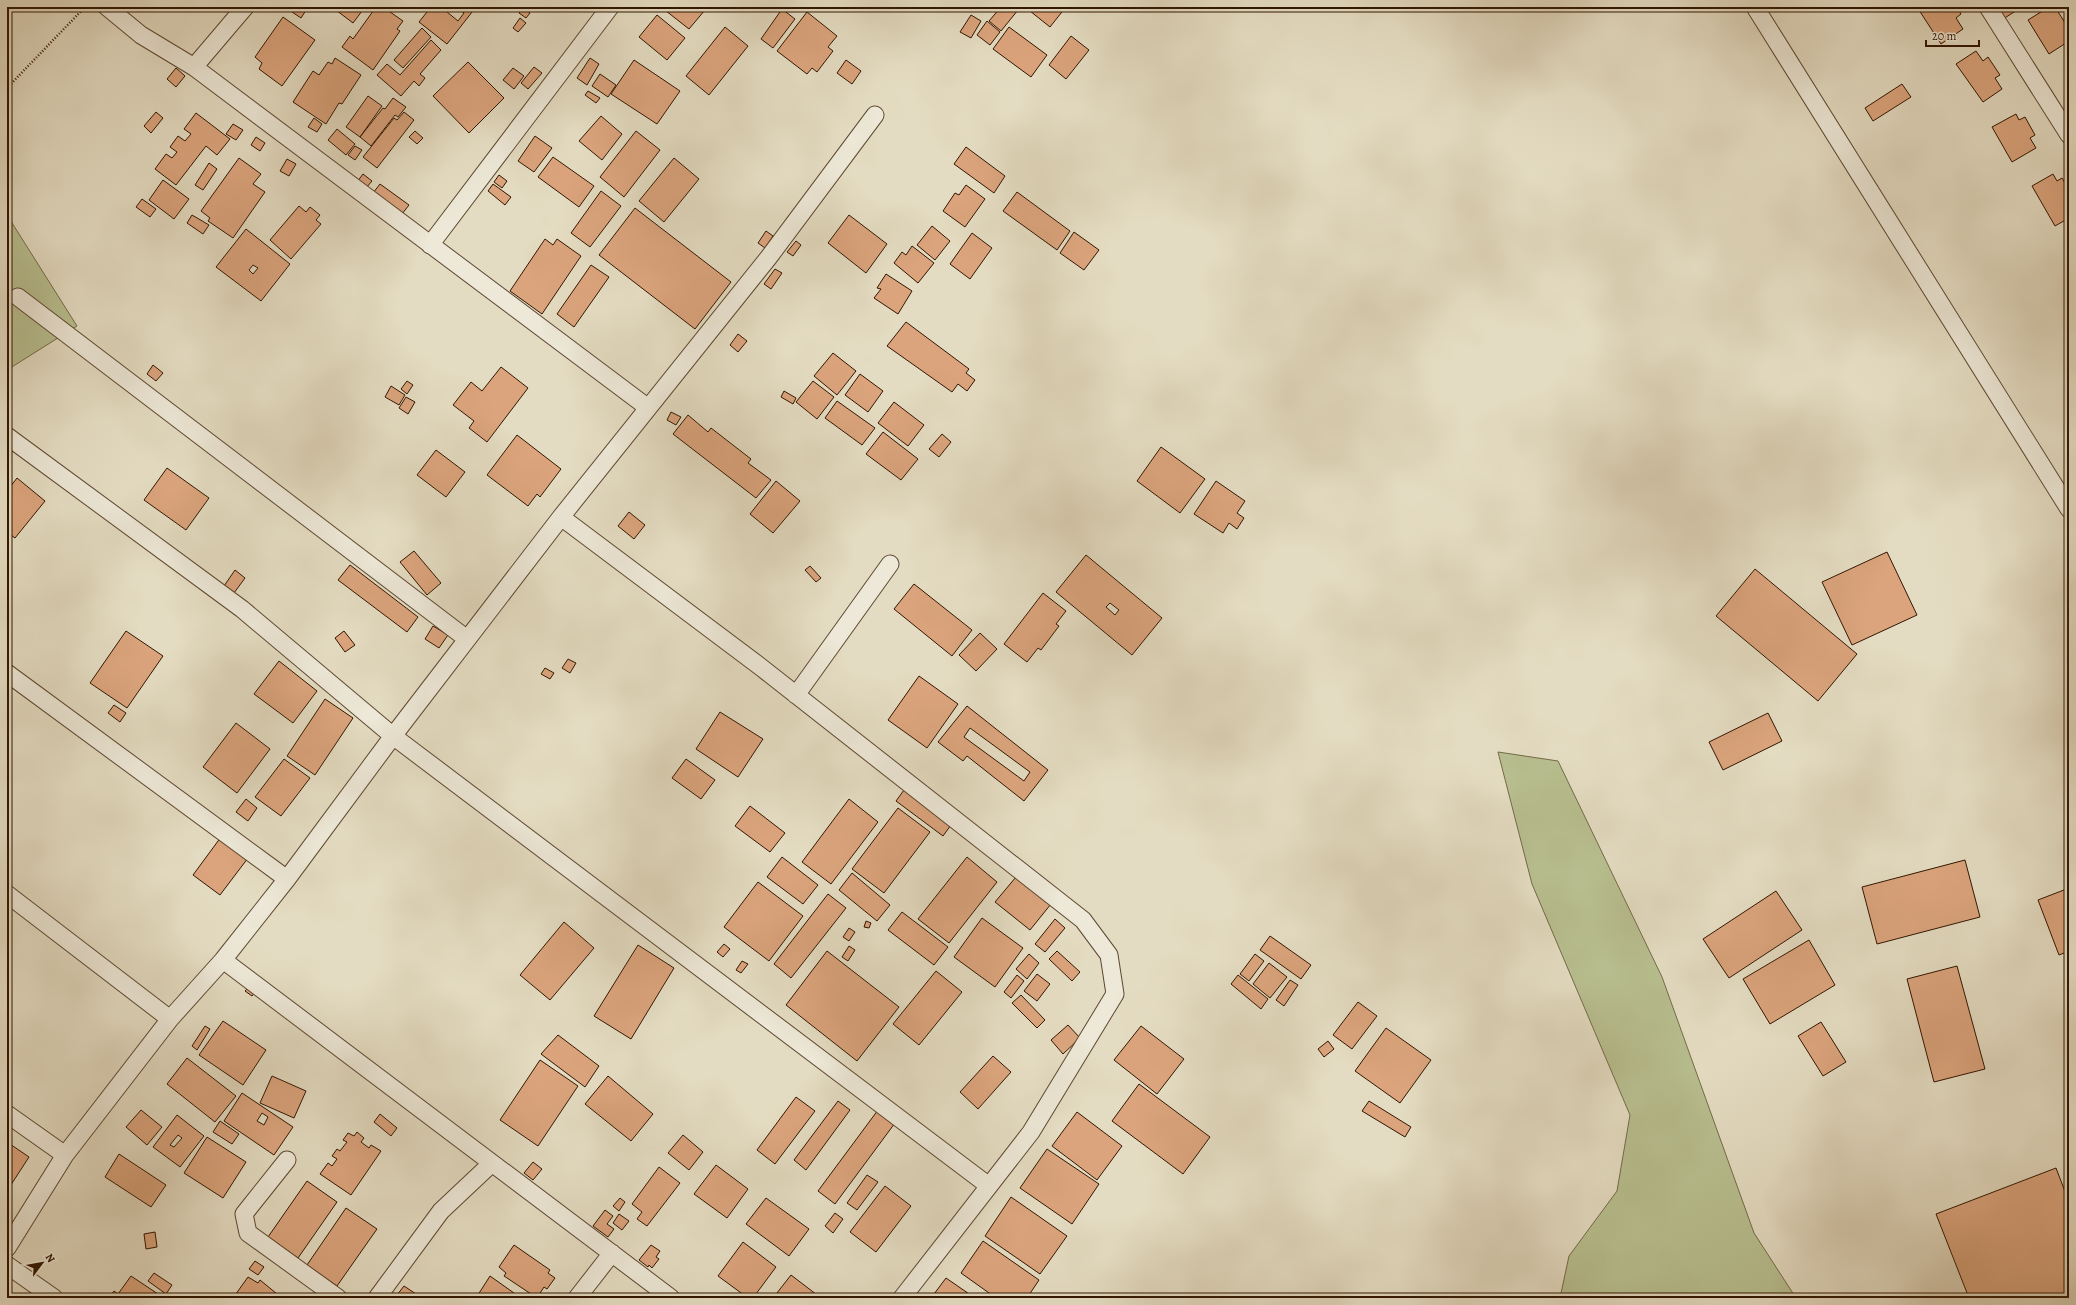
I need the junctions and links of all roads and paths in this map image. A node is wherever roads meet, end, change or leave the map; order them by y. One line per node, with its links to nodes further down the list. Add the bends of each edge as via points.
1 (85, 7): 8 (path)
2 (107, 7): 7 (street, via 141,35)
3 (244, 7): 7 (street)
4 (610, 7): 11 (street)
5 (1755, 7): 15 (street)
6 (1988, 7): 10 (street)
7 (194, 67): 11 (street)
8 (7, 88)
9 (875, 115): 13 (street, via 769,257)
10 (2069, 135)
11 (430, 245): 13 (street)
12 (18, 297): 18 (street)
13 (647, 407): 16 (street)
14 (7, 436): 21 (street, via 242,609)
15 (2069, 509)
16 (562, 517): 18 (street); 20 (street)
17 (890, 564): 20 (street)
18 (467, 639): 21 (street)
19 (7, 673): 22 (street)
20 (796, 694): 30 (street, via 1083,920 1109,955 1115,994 1031,1132)
21 (393, 736): 22 (street); 30 (street)
22 (287, 880): 24 (street)
23 (7, 894): 25 (street)
24 (223, 960): 25 (street); 29 (street)
25 (170, 1019): 27 (street)
26 (7, 1114): 27 (street)
27 (65, 1155): 31 (street)
28 (287, 1160): 35 (street, via 244,1214 248,1234)
29 (492, 1163): 32 (street); 36 (street, via 441,1211)
30 (989, 1186): 39 (street)
31 (7, 1248)
32 (612, 1253): 37 (street); 38 (street)
33 (7, 1265): 34 (street)
34 (54, 1298)
35 (338, 1298)
36 (377, 1298)
37 (577, 1298)
38 (671, 1298)
39 (902, 1298)

